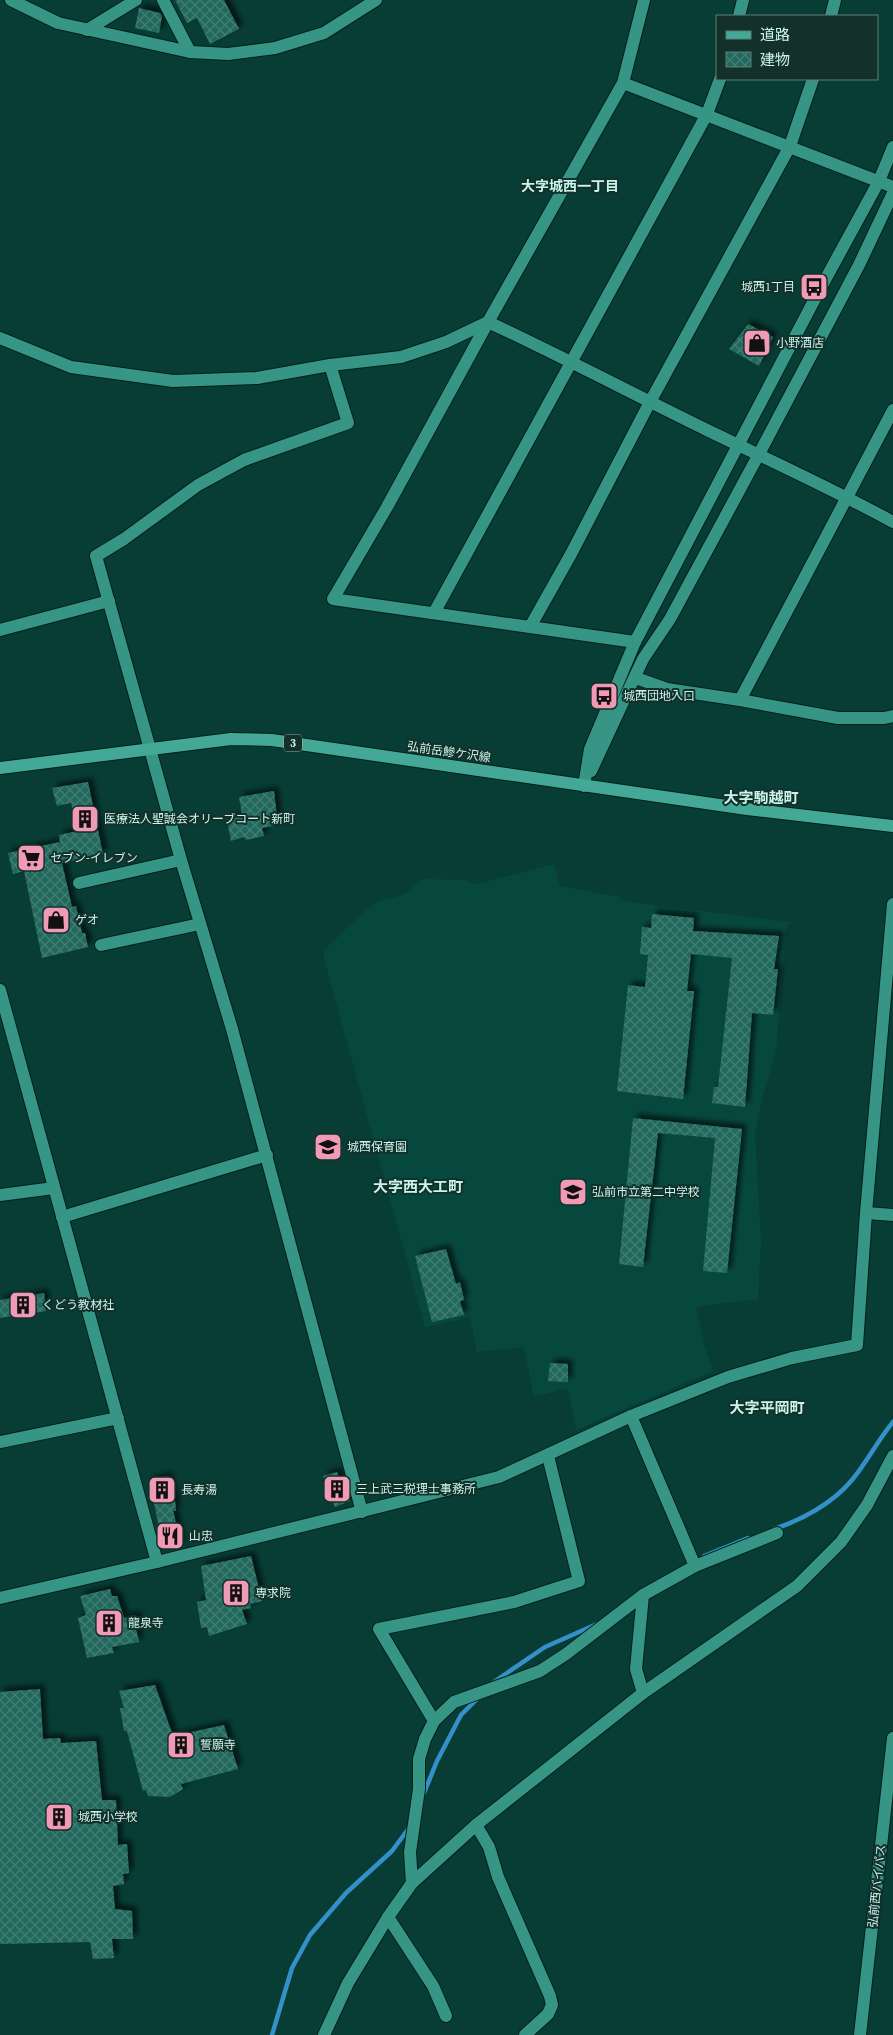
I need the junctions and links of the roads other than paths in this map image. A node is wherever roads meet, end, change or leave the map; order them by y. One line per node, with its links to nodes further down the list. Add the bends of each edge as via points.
1 (11, 0): 10 (street, via 58,23)
2 (136, 0): 10 (street)
3 (163, 0): 11 (street)
4 (376, 0): 11 (street, via 324,33 275,48 228,54)
5 (644, 0): 14 (street)
6 (743, 0): 8 (street)
7 (834, 0): 9 (street)
8 (739, 15)
9 (831, 15)
10 (86, 30): 11 (street)
11 (190, 52)
12 (720, 80): 15 (street)
13 (813, 80): 16 (street)
14 (623, 83): 15 (street); 21 (street)
15 (707, 114): 16 (street); 23 (street)
16 (790, 146): 18 (street); 25 (street)
17 (893, 148): 18 (street)
18 (879, 181): 19 (street); 27 (street)
19 (893, 187)
20 (893, 193): 28 (street, via 859,265)
21 (488, 322): 23 (street); 24 (street, via 446,342 401,357); 32 (street, via 333,599)
22 (0, 338): 24 (street, via 71,366 173,381 256,378)
23 (572, 362): 25 (street); 32 (street)
24 (330, 365): 31 (street, via 348,423 244,460 198,485 96,556)
25 (650, 402): 27 (street); 33 (street)
26 (893, 410): 29 (street)
27 (739, 446): 28 (street); 35 (street)
28 (759, 454): 29 (street); 36 (street, via 670,619 643,659)
29 (848, 497): 30 (street); 37 (street)
30 (893, 522)
31 (109, 601): 34 (street); 39 (street)
32 (434, 613): 33 (street)
33 (530, 627): 35 (street)
34 (0, 630)
35 (635, 642): 41 (street, via 590,749)
36 (636, 678): 37 (street, via 667,689); 41 (street)
37 (740, 700): 38 (street, via 838,718)
38 (893, 716)
39 (150, 748): 40 (main road, 弘前岳鰺ケ沢線 / 3); 41 (main road, 弘前岳鰺ケ沢線 / 3, via 231,739 272,740); 43 (street)
40 (0, 768)
41 (584, 786): 42 (main road, 弘前岳鰺ケ沢線 / 3)
42 (893, 826)
43 (181, 860): 44 (street); 46 (street)
44 (79, 882)
45 (893, 904): 49 (street)
46 (200, 924): 47 (street); 50 (street)
47 (101, 945)
48 (0, 990): 51 (street)
49 (887, 1019): 53 (street)
50 (267, 1155): 55 (street); 61 (street)
51 (54, 1188): 52 (street); 55 (street)
52 (0, 1196)
53 (866, 1213): 54 (street); 56 (street, via 857,1345 792,1358 728,1377)
54 (893, 1215)
55 (62, 1217): 57 (street)
56 (631, 1416): 59 (street); 64 (street)
57 (118, 1418): 58 (street); 63 (street)
58 (0, 1442)
59 (548, 1456): 61 (street, via 499,1477); 68 (street, via 579,1581 514,1602 379,1629)
60 (893, 1456): 67 (street, via 867,1504 840,1542 797,1586)
61 (362, 1512): 63 (street)
62 (777, 1533): 64 (street)
63 (158, 1562): 66 (street)
64 (696, 1566): 65 (street)
65 (643, 1595): 67 (street, via 636,1669); 68 (street, via 540,1671 454,1702)
66 (0, 1598)
67 (643, 1693): 70 (street)
68 (434, 1721): 71 (street, via 420,1759 410,1852)
69 (893, 1738): 76 (street, 弘前西バイパス)
70 (476, 1825): 71 (street); 75 (street, via 489,1847 498,1877 550,1996 552,2005 548,2014)
71 (412, 1883): 72 (street)
72 (388, 1917): 73 (street, via 433,1986); 74 (street, via 348,1983)
73 (446, 2016)
74 (324, 2035)
75 (525, 2035)
76 (860, 2035)

